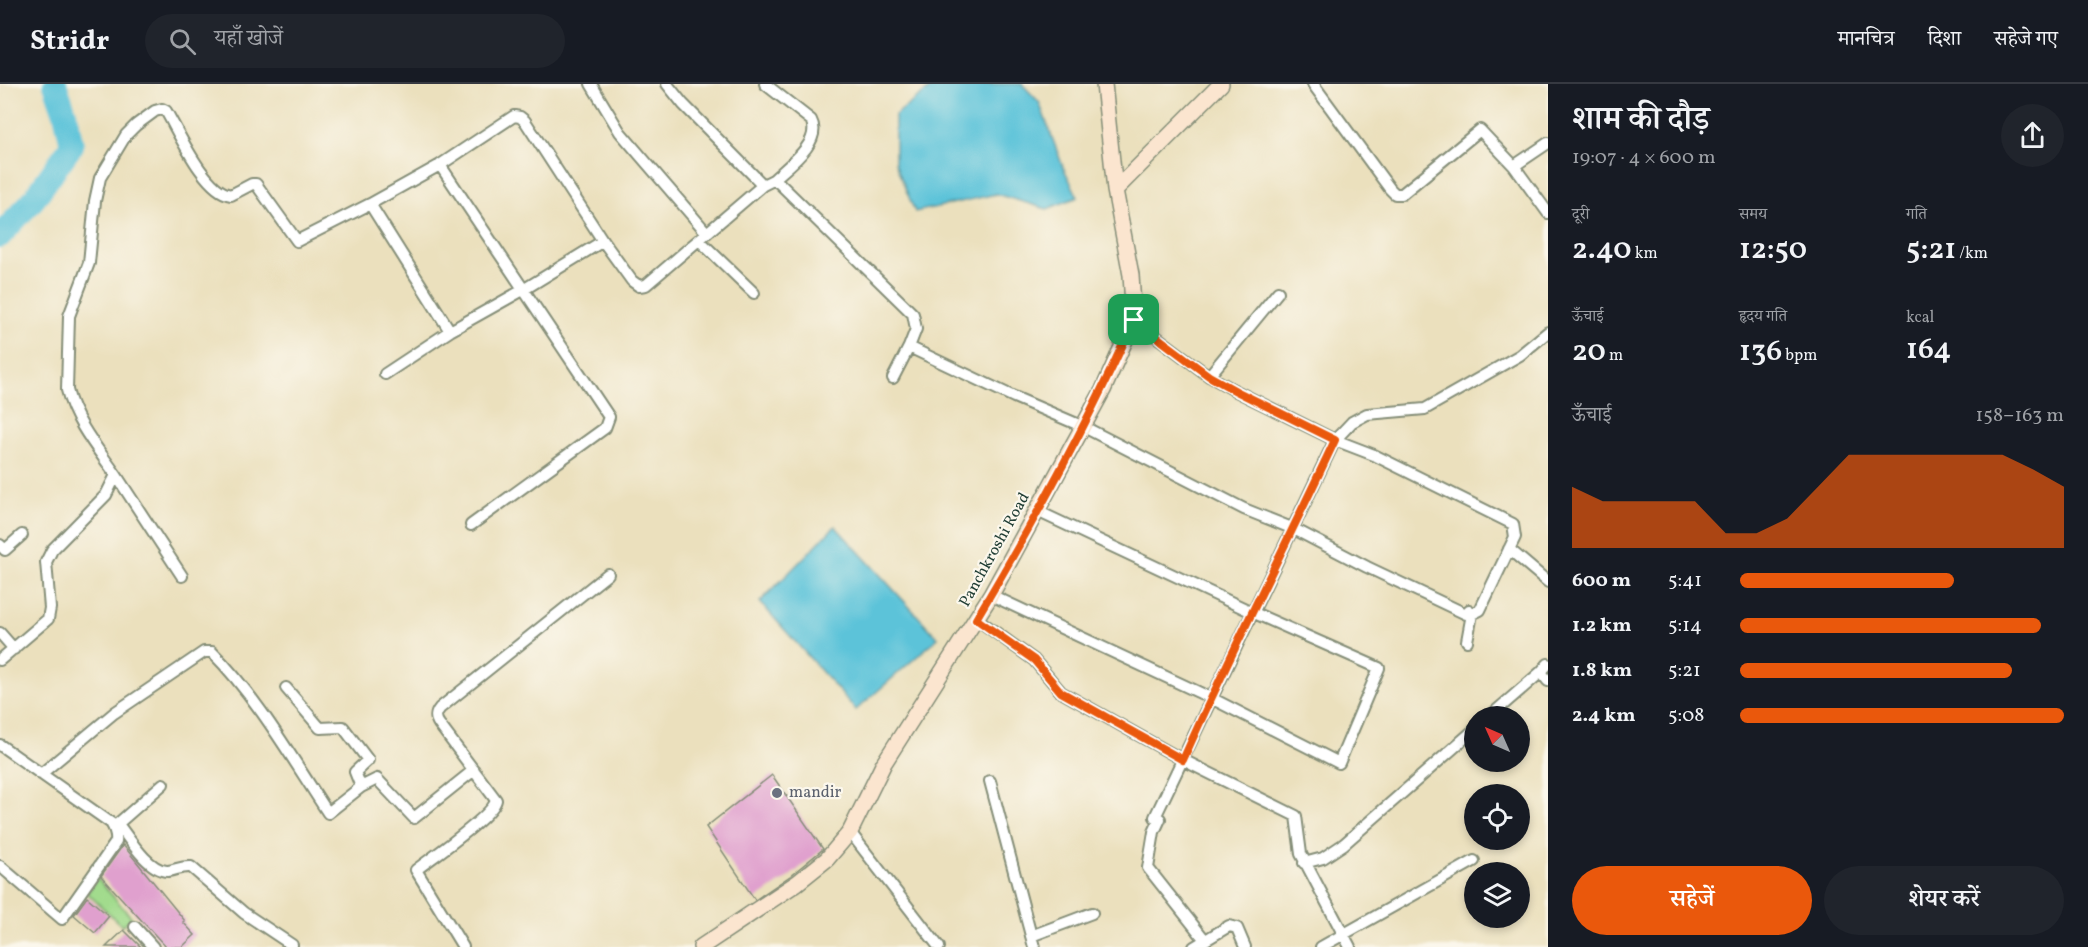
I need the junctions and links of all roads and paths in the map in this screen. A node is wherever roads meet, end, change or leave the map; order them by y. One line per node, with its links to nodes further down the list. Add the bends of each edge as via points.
1 (591, 84): 14 (street, via 620,132)
2 (667, 84): 10 (street, via 683,104)
3 (765, 84): 10 (street, via 811,120 814,127 810,144)
4 (1104, 84): 11 (street, Panchkroshi Road)
5 (1221, 84): 11 (street)
6 (1313, 84): 9 (street, via 1395,194 1402,194 1480,130)
7 (1548, 143): 9 (street)
8 (440, 165): 12 (street); 15 (street, via 514,116 520,117); 16 (street)
9 (1514, 166): 13 (street)
10 (768, 182): 14 (street); 22 (street, via 778,182 913,314 916,329)
11 (1115, 190): 19 (street, Panchkroshi Road, via 1131,275)
12 (370, 204): 20 (street); 28 (street, via 297,241 256,184 231,195 216,190 166,111 155,111 136,124 97,189 89,263 68,327 69,400)
13 (1548, 213)
14 (703, 237): 15 (street, via 646,285 639,286); 18 (street)
15 (603, 241): 16 (street)
16 (524, 290): 20 (street); 30 (street, via 609,414 609,420 605,428)
17 (1278, 292): 24 (street)
18 (754, 293)
19 (1134, 320): 24 (street); 26 (street, Panchkroshi Road)
20 (450, 331): 23 (street)
21 (1548, 332): 27 (street, via 1520,356 1425,409 1367,414 1352,422)
22 (909, 347): 25 (street); 26 (street)
23 (385, 374)
24 (1209, 376): 27 (street)
25 (893, 378)
26 (1084, 427): 29 (street, Panchkroshi Road); 31 (street, via 1244,509)
27 (1335, 440): 31 (street); 33 (street, via 1374,454 1513,524 1515,537)
28 (116, 476): 36 (street); 44 (street, via 106,495 48,556 48,619)
29 (1037, 511): 38 (street, Panchkroshi Road); 39 (street)
30 (471, 525)
31 (1294, 529): 39 (street); 40 (street, via 1466,614)
32 (22, 535): 34 (street)
33 (1509, 549): 37 (street); 40 (street, via 1480,610)
34 (2, 550)
35 (608, 574): 53 (street, via 438,711 439,724)
36 (182, 576)
37 (1548, 582)
38 (991, 595): 41 (street, Panchkroshi Road); 48 (street)
39 (1252, 612): 48 (street); 48 (street, via 1379,668 1339,763)
40 (1470, 612): 43 (street)
41 (976, 619): 52 (street, via 1034,660 1061,692); 59 (street, Panchkroshi Road, via 884,763)
42 (0, 633): 44 (street)
43 (1467, 642)
44 (14, 650): 45 (street)
45 (0, 660)
46 (1546, 672): 49 (street)
47 (286, 688): 57 (street, via 320,728 343,728 368,760 355,772)
48 (1210, 698): 52 (street)
49 (1503, 706)
50 (1464, 739): 61 (street, via 1344,844 1323,858)
51 (0, 745): 54 (street)
52 (1183, 760): 61 (street, via 1296,816); 66 (street, via 1158,818 1148,868)
53 (474, 770): 57 (street, via 414,818 377,779); 70 (street, via 496,800 495,806 416,870)
54 (41, 774): 57 (street, via 114,713 211,651 260,712 328,813); 58 (street)
55 (990, 781): 67 (street)
56 (164, 784): 58 (street)
57 (361, 787)
58 (116, 825): 62 (street, via 116,842 62,919); 68 (street, via 153,866 167,871 190,867 244,913)
59 (850, 832): 71 (street, Panchkroshi Road, via 827,859 797,884); 72 (street)
60 (1474, 861): 65 (street)
61 (1304, 862): 65 (street)
62 (0, 866)
63 (1092, 913): 67 (street)
64 (135, 927): 69 (street)
65 (1342, 935): 75 (street); 76 (street)
66 (1204, 940): 73 (street); 74 (street, via 1229,926 1237,928)
67 (1032, 941)
68 (292, 945)
69 (153, 947)
70 (464, 947)
71 (701, 947)
72 (939, 947)
73 (1194, 947)
74 (1245, 947)
75 (1321, 947)
76 (1350, 947)

